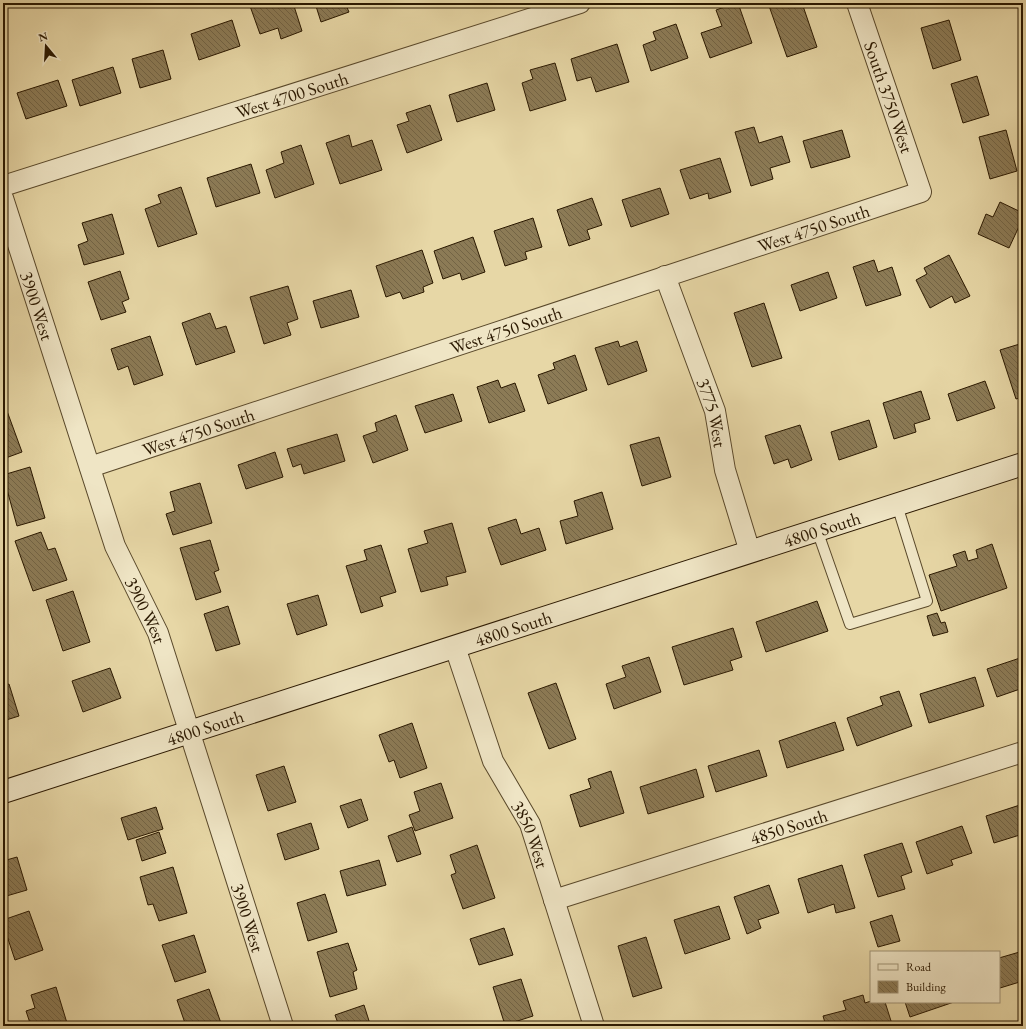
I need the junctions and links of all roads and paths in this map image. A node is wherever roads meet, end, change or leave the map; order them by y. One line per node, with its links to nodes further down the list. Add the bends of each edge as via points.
1 (580, 3): 3 (street, West 4700 South)
2 (857, 3): 4 (street, South 3750 West)
3 (3, 186)
4 (921, 192): 6 (street, West 4750 South)
5 (3, 198): 8 (street, 3900 West)
6 (666, 276): 8 (street, West 4750 South); 11 (street, 3775 West, via 715,411 725,470)
7 (1023, 464): 9 (street, 4800 South)
8 (90, 467): 13 (street, 3900 West, via 115,546 158,633)
9 (897, 505): 10 (street, 4800 South); 10 (lane, via 927,601 850,624)
10 (817, 530): 11 (street, 4800 South)
11 (750, 552): 12 (street, 4800 South)
12 (455, 647): 13 (street, 4800 South); 16 (street, 3850 West, via 493,761 530,824)
13 (190, 732): 15 (street, 4800 South); 17 (street, 3900 West)
14 (1023, 752): 16 (street, 4850 South)
15 (3, 792)
16 (554, 900): 18 (street, 3850 West)
17 (283, 1026)
18 (594, 1026)

